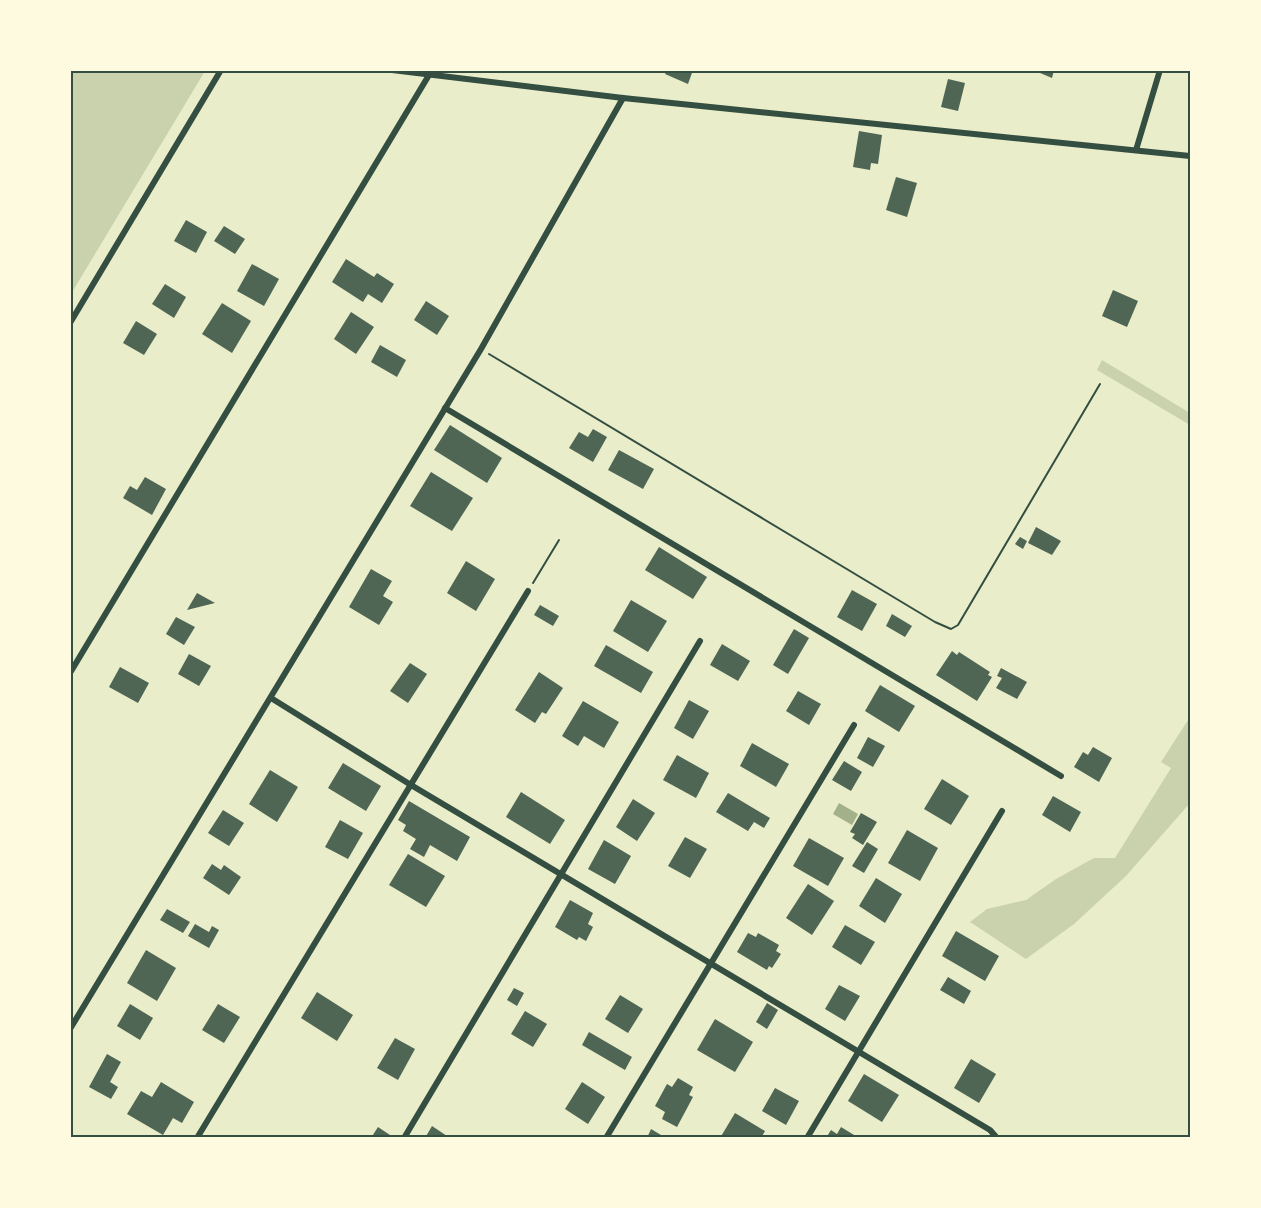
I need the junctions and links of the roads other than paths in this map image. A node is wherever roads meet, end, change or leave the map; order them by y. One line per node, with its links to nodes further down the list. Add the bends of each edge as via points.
1 (221, 70): 8 (street)
2 (392, 70): 4 (street)
3 (1160, 70): 6 (street)
4 (429, 75): 5 (street); 12 (street)
5 (623, 98): 6 (street); 9 (street)
6 (1136, 150): 7 (street)
7 (1191, 156)
8 (70, 323)
9 (445, 408): 13 (street); 15 (street)
10 (528, 591): 16 (street)
11 (700, 641): 18 (street)
12 (70, 673)
13 (271, 698): 16 (street); 20 (street)
14 (854, 725): 19 (street)
15 (1061, 776)
16 (411, 785): 18 (street); 22 (street)
17 (1002, 812): 21 (street)
18 (561, 874): 19 (street); 23 (street)
19 (711, 964): 21 (street); 24 (street)
20 (70, 1029)
21 (858, 1052): 25 (street); 26 (street)
22 (197, 1137)
23 (404, 1137)
24 (606, 1137)
25 (807, 1137)
26 (997, 1137)

